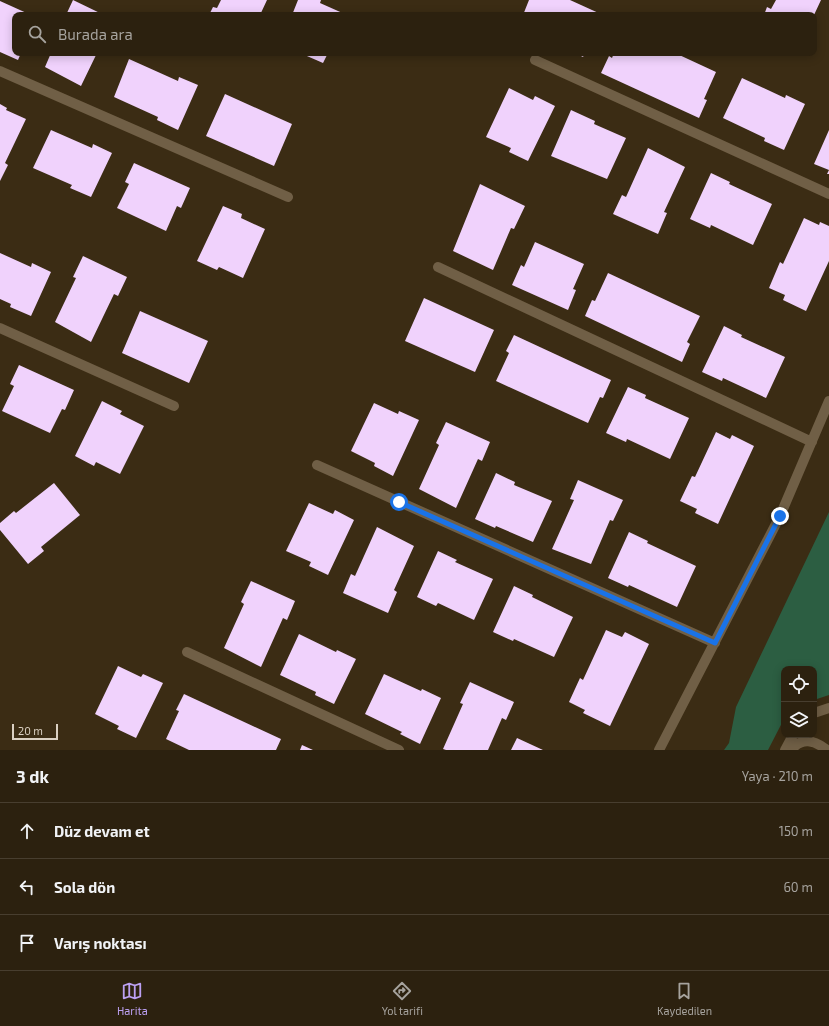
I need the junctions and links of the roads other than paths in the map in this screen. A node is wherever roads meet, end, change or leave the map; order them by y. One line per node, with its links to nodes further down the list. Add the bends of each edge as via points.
1 (535, 60): 3 (street)
2 (0, 72): 4 (street)
3 (829, 194)
4 (288, 197)
5 (438, 267): 9 (street)
6 (0, 328): 8 (street)
7 (829, 401): 9 (street)
8 (174, 406)
9 (812, 442): 11 (street, via 780,516)
10 (317, 465): 11 (street)
11 (715, 643): 17 (street)
12 (187, 652): 16 (street)
13 (829, 708): 14 (street)
14 (817, 712)
15 (791, 738): 18 (street)
16 (399, 750)
17 (659, 750)
18 (785, 750)
19 (791, 750): 20 (street, via 797,743 808,740 819,743)
20 (826, 750)

